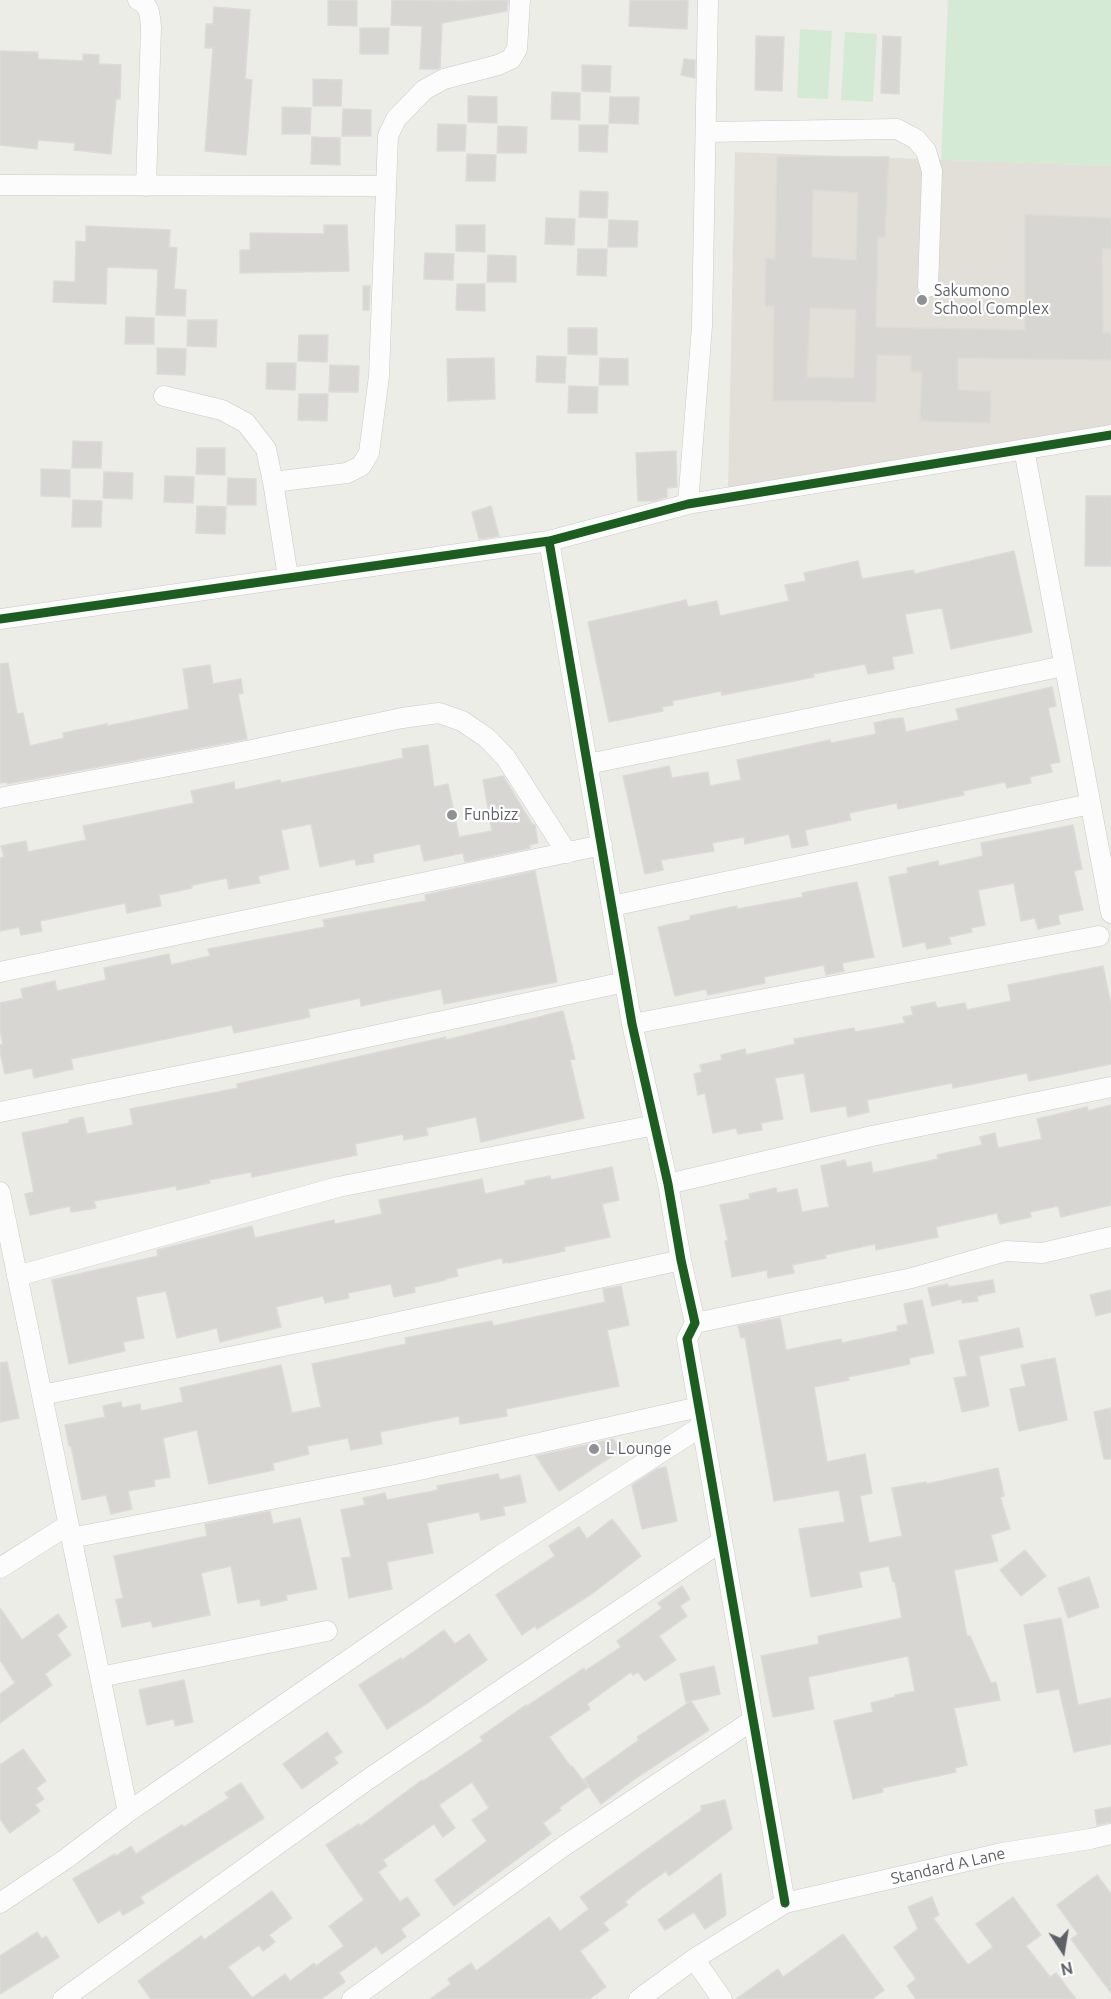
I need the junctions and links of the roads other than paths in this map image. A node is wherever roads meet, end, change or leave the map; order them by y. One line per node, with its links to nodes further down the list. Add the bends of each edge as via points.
1 (138, 0): 6 (street, via 150,12 151,28)
2 (520, 0): 7 (street, via 517,49 511,59 444,79 424,90 396,119 388,136)
3 (708, 0): 4 (street)
4 (706, 132): 8 (street, via 897,129 916,139 926,151 932,171); 13 (street, via 702,326)
5 (0, 185): 6 (street)
6 (146, 186): 7 (street)
7 (386, 186): 12 (street, via 379,376 369,453 361,466 347,474)
8 (928, 287)
9 (164, 396): 12 (street, via 222,410 246,423 266,448)
10 (1111, 435): 11 (street)
11 (1024, 449): 13 (street); 17 (street)
12 (273, 482): 15 (street)
13 (688, 504): 14 (street)
14 (549, 541): 15 (street); 18 (street)
15 (288, 577): 16 (street)
16 (0, 619)
17 (1064, 666): 18 (street); 20 (street)
18 (588, 764): 21 (street)
19 (0, 798): 22 (street, via 439,713 462,721 487,738 506,758)
20 (1090, 804): 23 (street); 24 (street)
21 (602, 845): 22 (street); 23 (street)
22 (567, 853): 26 (street)
23 (612, 906): 27 (street)
24 (1111, 913)
25 (1099, 936): 28 (street)
26 (0, 972)
27 (625, 982): 28 (street); 30 (street)
28 (632, 1024): 31 (street)
29 (1111, 1088): 32 (street, via 872,1136)
30 (0, 1112)
31 (655, 1125): 32 (street); 37 (street, via 338,1187)
32 (668, 1184): 36 (street)
33 (0, 1192): 34 (street)
34 (3, 1219): 37 (street)
35 (1111, 1237): 38 (street, via 1042,1253 1006,1251 912,1278)
36 (681, 1260): 38 (street); 39 (street)
37 (17, 1276): 39 (street)
38 (695, 1323): 40 (street, via 687,1339)
39 (42, 1395): 42 (street)
40 (699, 1407): 41 (street); 42 (street, via 410,1472)
41 (702, 1426): 43 (street); 48 (street, via 501,1555)
42 (70, 1531): 44 (street); 46 (street)
43 (722, 1541): 47 (street); 53 (street, via 367,1780)
44 (0, 1568)
45 (327, 1631): 46 (street)
46 (100, 1677): 48 (street)
47 (753, 1720): 51 (street); 54 (street, via 564,1846)
48 (128, 1812): 50 (street)
49 (1111, 1834): 51 (street, Standard A Lane, via 1002,1853)
50 (0, 1903)
51 (785, 1904): 52 (street, Standard A Lane)
52 (694, 1959): 55 (street, Standard A Lane); 56 (street)
53 (63, 1999)
54 (352, 1999)
55 (639, 1999)
56 (722, 1999)

